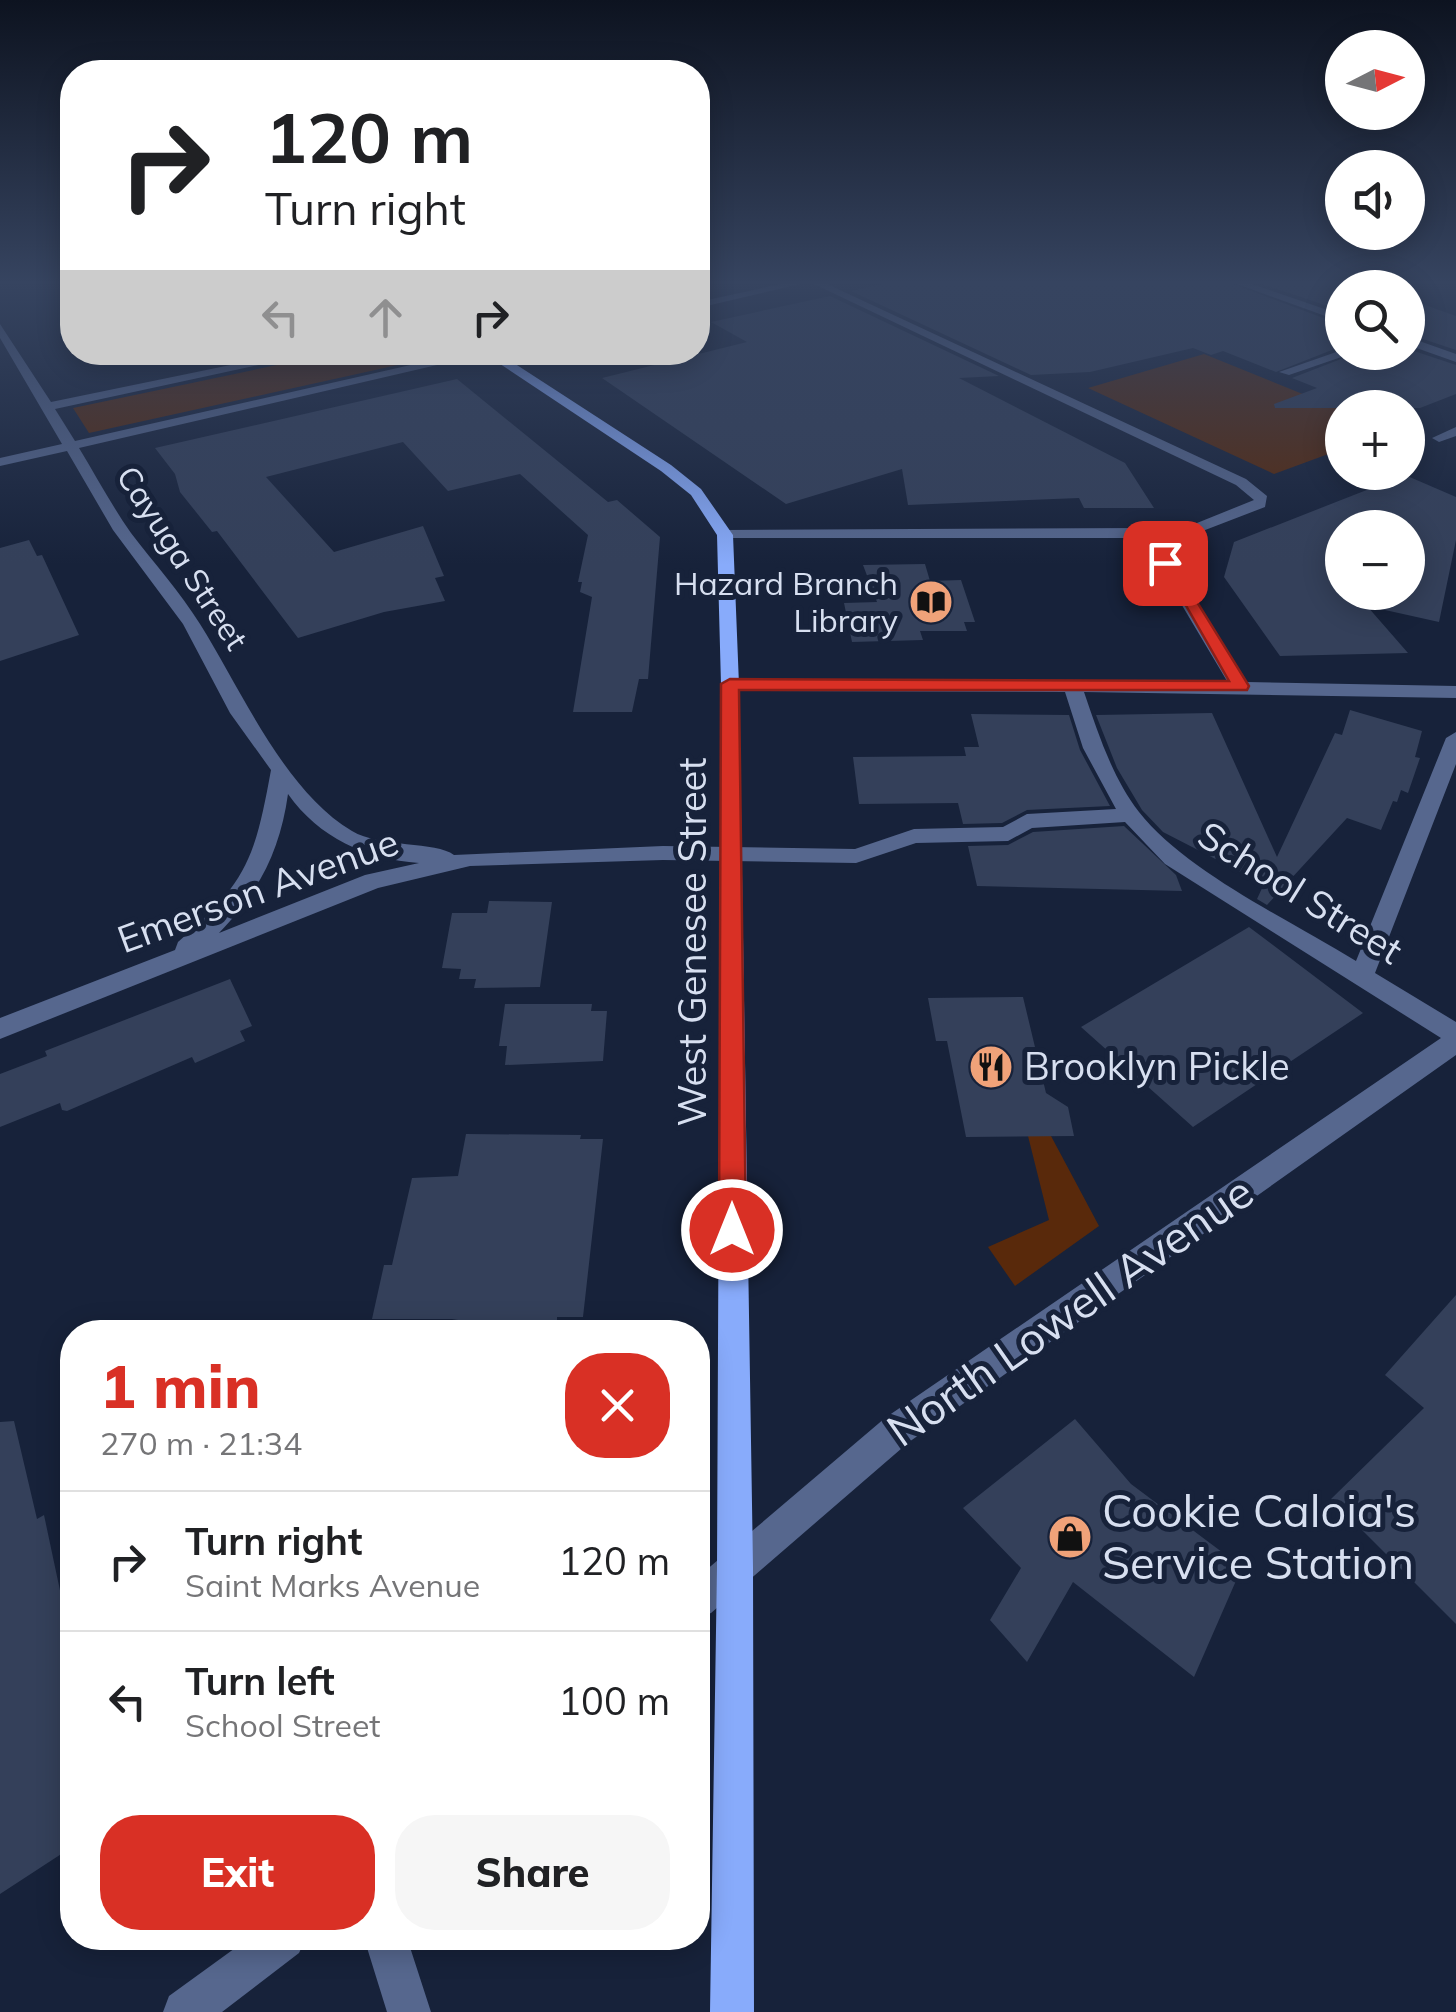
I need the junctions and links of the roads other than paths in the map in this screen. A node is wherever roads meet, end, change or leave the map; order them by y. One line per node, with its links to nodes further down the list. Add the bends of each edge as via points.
1 (30, 378): 6 (street, Cayuga Street)
2 (188, 378): 6 (street)
3 (373, 378): 9 (street)
4 (527, 378): 12 (main road, via 666,468 696,492)
5 (1019, 378): 11 (street, via 1241,482 1262,499 1245,513 1194,529)
6 (48, 407): 9 (street, Cayuga Street)
7 (1456, 430): 8 (street)
8 (1439, 438)
9 (72, 446): 10 (street); 18 (street, Cayuga Street)
10 (0, 462)
11 (1146, 532): 12 (street); 15 (street)
12 (725, 535): 13 (main road, West Genesee Street)
13 (730, 684): 14 (street); 20 (main road, West Genesee Street)
14 (1073, 686): 15 (street); 19 (street, School Street, via 1093,748)
15 (1240, 686): 16 (street)
16 (1456, 692)
17 (1456, 738): 23 (street)
18 (281, 771): 21 (street, Cayuga Street, via 308,807 346,838 398,854); 22 (street, via 272,839 248,890)
19 (1130, 814): 20 (street, Emerson Avenue, via 1027,820 1008,834 914,836 856,856); 23 (street, School Street, via 1172,860)
20 (729, 853): 21 (street, Emerson Avenue); 26 (main road, West Genesee Street)
21 (470, 858): 22 (street, Emerson Avenue, via 374,882)
22 (168, 962): 24 (street, Emerson Avenue)
23 (1362, 978): 25 (street, School Street)
24 (0, 1030)
25 (1456, 1038): 26 (street, North Lowell Avenue, via 897,1430)
26 (735, 1567): 27 (street, North Lowell Avenue); 32 (main road, West Genesee Street)
27 (710, 1589)
28 (268, 1950): 30 (street)
29 (390, 1950): 31 (street)
30 (185, 2012)
31 (409, 2012)
32 (732, 2012)

